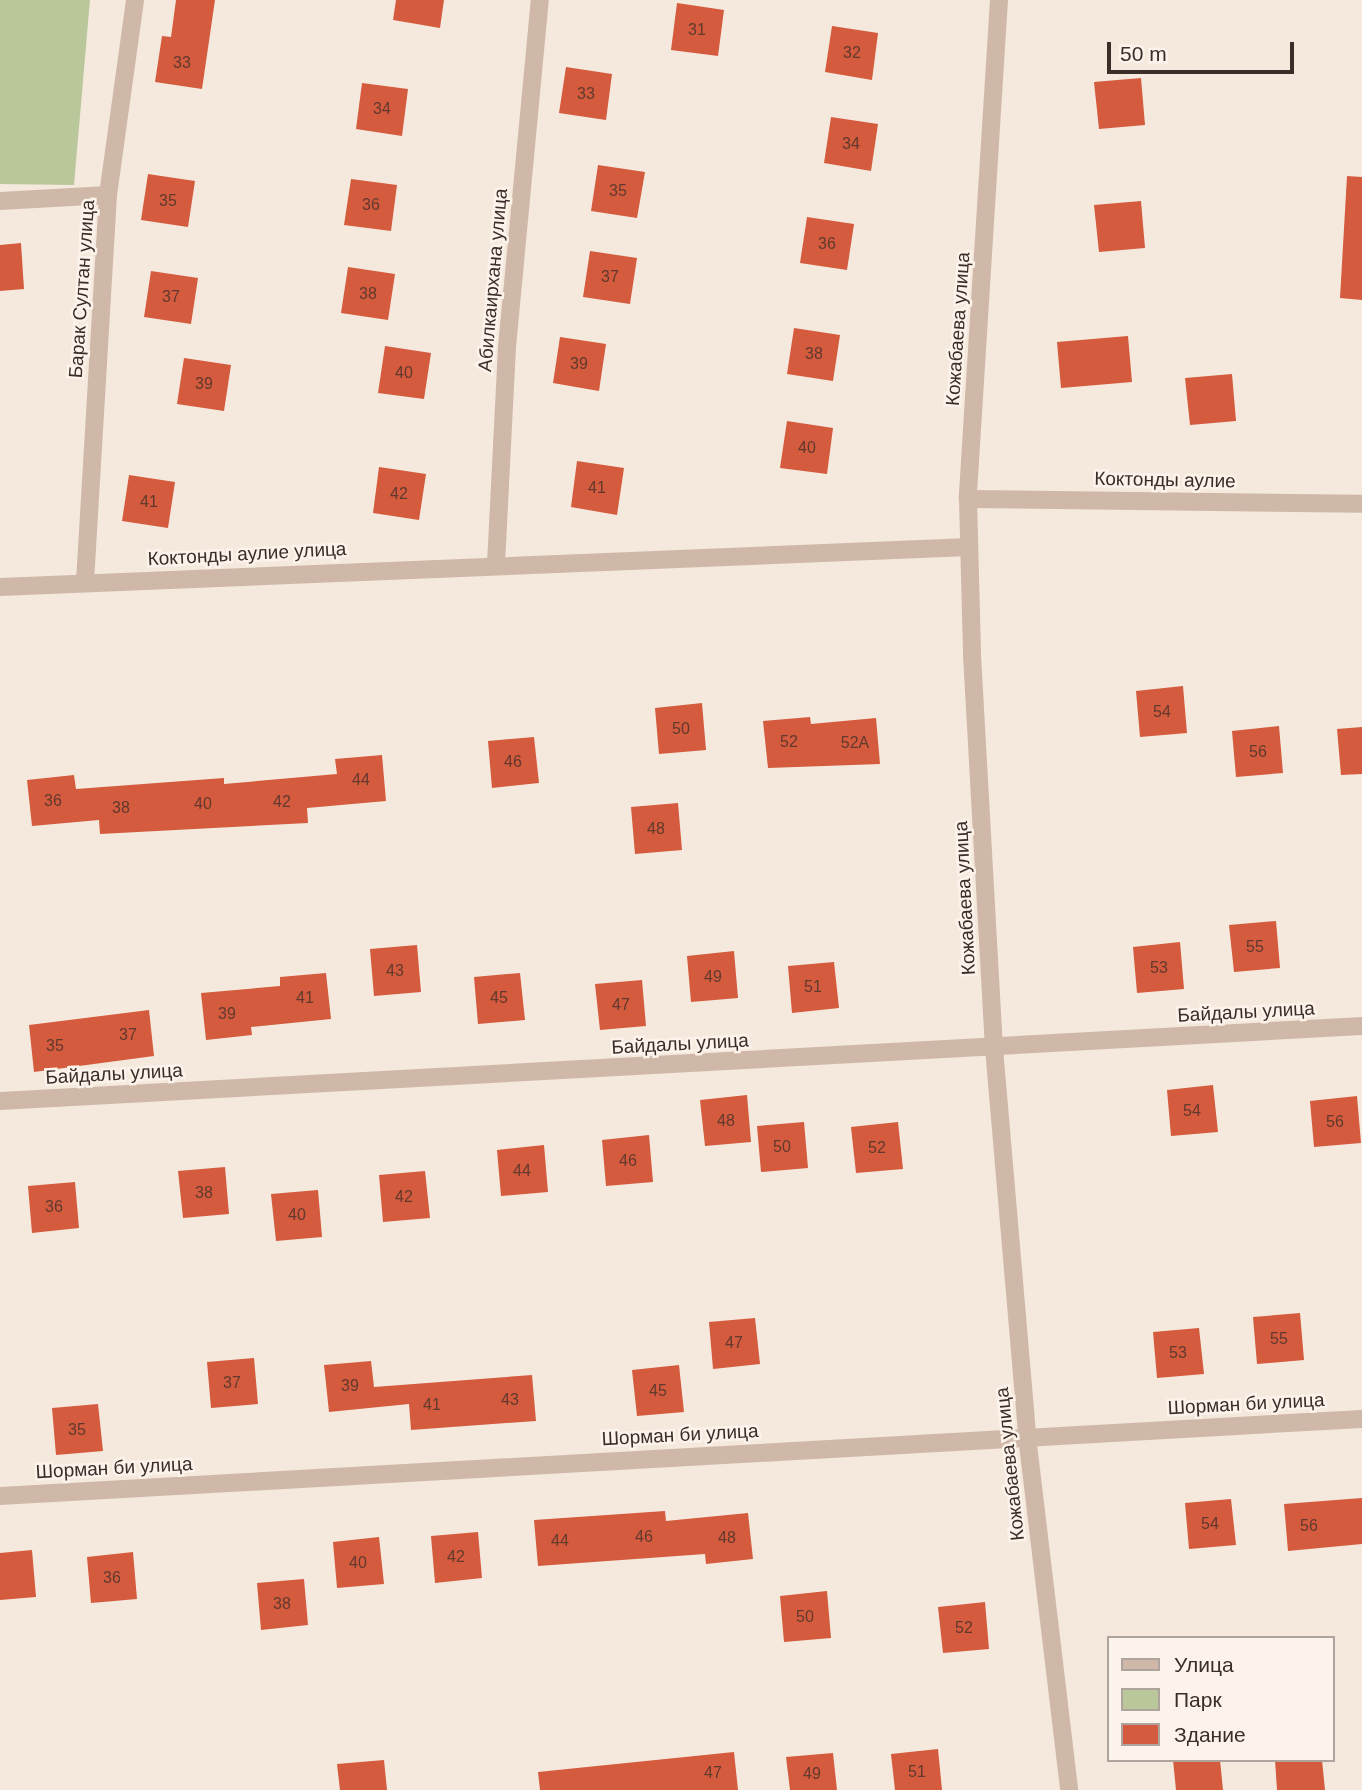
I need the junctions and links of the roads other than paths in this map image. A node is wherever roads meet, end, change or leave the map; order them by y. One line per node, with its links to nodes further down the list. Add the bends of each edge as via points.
1 (135, 0): 4 (street, Барак Султан улица)
2 (540, 0): 9 (street, Абилкаирхана улица, via 508,347)
3 (999, 0): 6 (street, Кожабаева улица)
4 (108, 195): 5 (street); 10 (street, Барак Султан улица)
5 (0, 201)
6 (968, 499): 7 (street, Коктонды аулие); 8 (street, Кожабаева улица)
7 (1362, 504)
8 (969, 547): 9 (street, Коктонды аулие улица); 13 (street, Кожабаева улица)
9 (496, 564): 10 (street, Коктонды аулие улица)
10 (85, 582): 11 (street, Коктонды аулие улица)
11 (0, 587)
12 (1362, 1026): 13 (street, Байдалы улица)
13 (994, 1048): 14 (street, Байдалы улица); 16 (street, Кожабаева улица)
14 (0, 1101)
15 (1362, 1419): 16 (street, Шорман би улица)
16 (1027, 1436): 17 (street, Шорман би улица); 18 (street, Кожабаева улица)
17 (0, 1496)
18 (1069, 1790)

